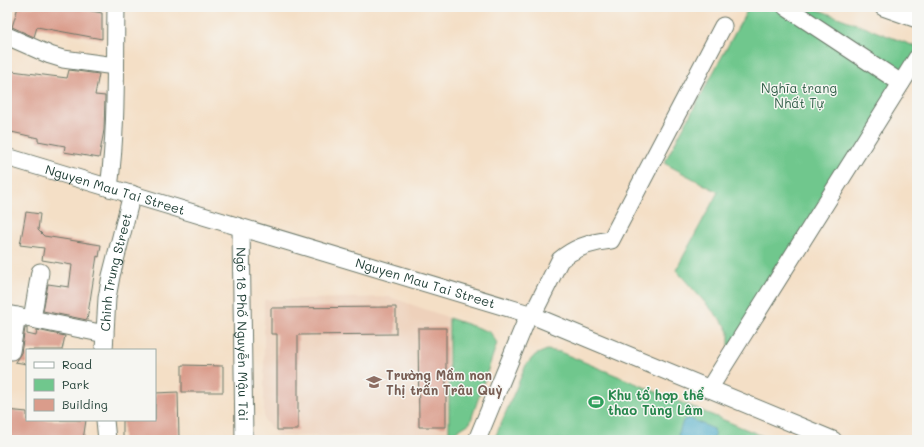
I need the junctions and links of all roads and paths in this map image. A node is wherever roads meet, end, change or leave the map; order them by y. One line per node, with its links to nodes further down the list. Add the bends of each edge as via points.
1 (116, 7): 8 (street)
2 (786, 7): 9 (street)
3 (883, 7): 4 (street)
4 (917, 19)
5 (723, 26): 15 (street, via 611,240 578,247 560,260)
6 (7, 36): 8 (street, via 63,59)
7 (917, 58): 9 (street)
8 (115, 66): 11 (street, via 113,162)
9 (901, 83): 19 (street)
10 (7, 157): 11 (street, Nguyen Mau Tai Street)
11 (109, 188): 12 (street, Nguyen Mau Tai Street)
12 (132, 194): 13 (street, Nguyen Mau Tai Street); 17 (street, Chinh Trung Street, via 111,276)
13 (241, 228): 15 (street, Nguyen Mau Tai Street); 22 (street, Ngõ 18 Phố Nguyễn Mậu Tài)
14 (40, 272): 16 (street)
15 (530, 315): 19 (street, Nguyen Mau Tai Street); 23 (street)
16 (19, 317): 17 (street); 18 (street)
17 (104, 342)
18 (11, 351)
19 (709, 389): 24 (street, Nguyen Mau Tai Street)
20 (105, 421): 21 (street)
21 (107, 440)
22 (244, 440)
23 (477, 440)
24 (833, 440)

